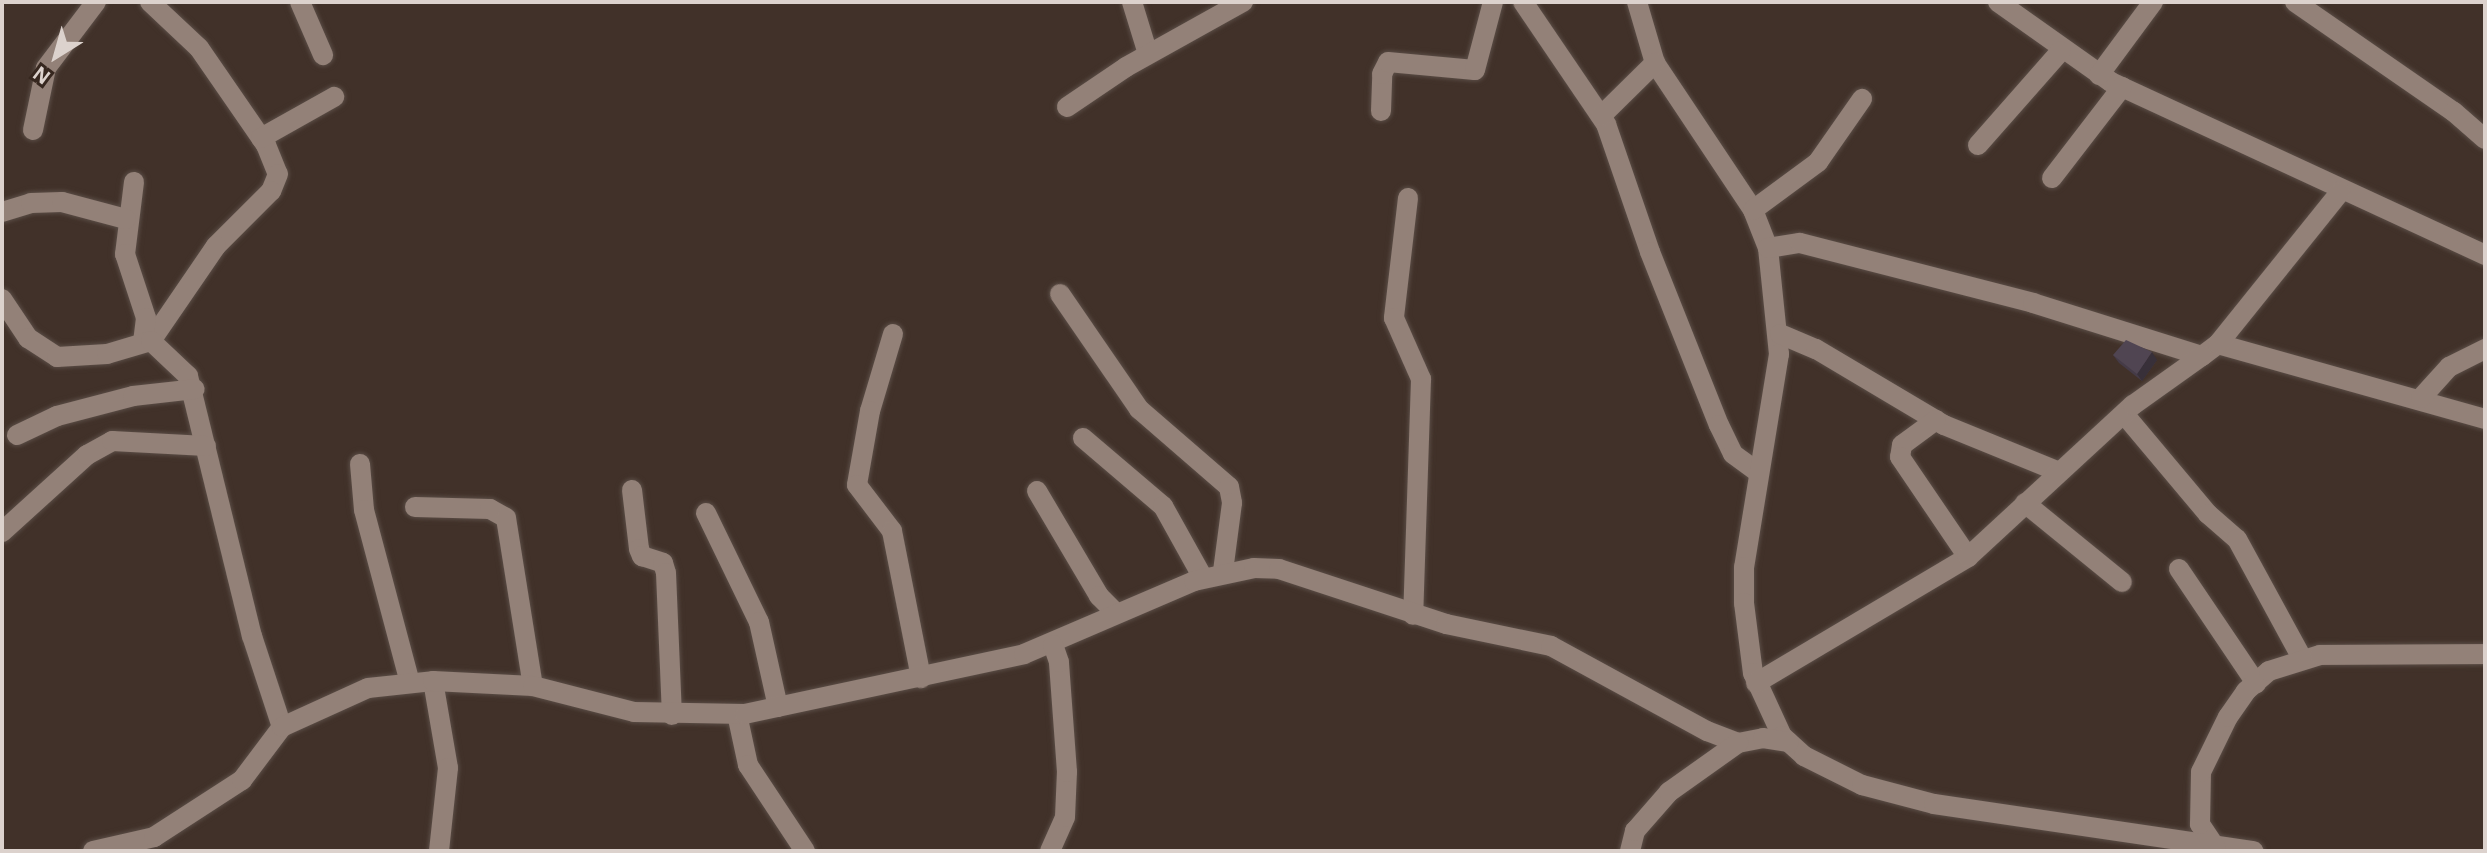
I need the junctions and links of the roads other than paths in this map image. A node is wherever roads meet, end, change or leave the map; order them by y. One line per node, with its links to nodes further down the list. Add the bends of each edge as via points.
1 (96, 2): 24 (street, via 46,68)
2 (150, 2): 25 (street, via 199,48)
3 (300, 2): 15 (street)
4 (1132, 2): 14 (street)
5 (1243, 2): 12 (street)
6 (1493, 2): 22 (street, via 1475,70 1388,62 1382,74)
7 (1523, 2): 23 (street)
8 (1637, 2): 16 (street)
9 (1998, 2): 13 (street)
10 (2153, 2): 17 (street)
11 (2295, 2): 26 (street)
12 (1214, 9): 14 (street)
13 (2061, 51): 17 (street); 27 (street)
14 (1148, 54): 21 (street)
15 (323, 55)
16 (1655, 63): 23 (street); 32 (street)
17 (2099, 75): 18 (street)
18 (2122, 87): 28 (street); 30 (street)
19 (334, 97): 25 (street)
20 (1862, 99): 32 (street, via 1818,162)
21 (1067, 107)
22 (1381, 111)
23 (1601, 116): 54 (street, via 1719,425 1733,454)
24 (33, 130)
25 (261, 138): 41 (street, via 276,165 276,184 231,226)
26 (2485, 139)
27 (1978, 145)
28 (2052, 178)
29 (134, 182): 34 (street)
30 (2340, 192): 36 (street); 43 (street)
31 (1408, 198): 67 (street, via 1394,318 1421,379)
32 (1753, 210): 35 (street)
33 (2, 212): 34 (street, via 31,203 62,202)
34 (126, 219): 41 (street, via 127,265 146,318)
35 (1768, 248): 40 (street); 43 (street, via 1800,243)
36 (2485, 255)
37 (1060, 294): 63 (street, via 1139,409 1229,487 1232,503)
38 (2, 299): 41 (street, via 28,338 57,357 107,354)
39 (893, 334): 71 (street, via 870,411 857,485 883,515 895,540)
40 (1780, 334): 48 (street, via 1816,349); 54 (street)
41 (147, 341): 44 (street, via 181,365)
42 (2485, 349): 45 (street, via 2449,367)
43 (2210, 350): 45 (street); 46 (street)
44 (195, 389): 49 (street, via 133,396 57,416); 51 (street)
45 (2421, 398): 47 (street)
46 (2124, 414): 53 (street); 70 (street, via 2208,514 2237,539)
47 (2485, 419)
48 (1936, 420): 53 (street); 61 (street, via 1908,438 1899,451)
49 (17, 435)
50 (1083, 438): 64 (street, via 1163,506)
51 (206, 446): 60 (street, via 112,441 87,455); 80 (street, via 252,636)
52 (360, 464): 73 (street, via 370,537)
53 (2059, 472): 57 (street)
54 (1759, 473): 74 (street, via 1744,567)
55 (632, 490): 79 (street, via 639,549 642,556 657,559 666,573)
56 (1037, 491): 66 (street, via 1099,596)
57 (2025, 503): 61 (street); 65 (street)
58 (415, 507): 76 (street, via 490,509 506,518)
59 (706, 513): 77 (street, via 759,622)
60 (2, 532)
61 (1968, 557): 74 (street)
62 (2179, 569): 75 (street)
63 (1223, 571): 64 (street); 67 (street, via 1279,569)
64 (1203, 578): 66 (street)
65 (2122, 582)
66 (1116, 613): 68 (street)
67 (1413, 615): 82 (street, via 1551,646)
68 (1053, 645): 71 (street); 88 (street, via 1059,662 1067,772 1065,817)
69 (2485, 654): 70 (street, via 2386,652)
70 (2302, 658): 75 (street)
71 (921, 678): 77 (street)
72 (433, 681): 73 (street); 76 (street); 86 (street, via 448,768)
73 (410, 683): 80 (street, via 368,688)
74 (1756, 683): 81 (street)
75 (2256, 683): 84 (street, via 2228,717 2201,772 2200,824)
76 (533, 686): 79 (street, via 634,712)
77 (778, 707): 78 (street)
78 (737, 714): 79 (street); 87 (street, via 748,765)
79 (672, 715)
80 (282, 727): 85 (street, via 228,792 154,837)
81 (1789, 742): 82 (street, via 1763,738); 83 (street, via 1830,771 1876,789)
82 (1738, 743): 89 (street, via 1669,792 1635,831)
83 (2138, 842): 84 (street)
84 (2216, 848): 90 (street)
85 (93, 851)
86 (439, 851)
87 (805, 851)
88 (1050, 851)
89 (1630, 851)
90 (2254, 851)

